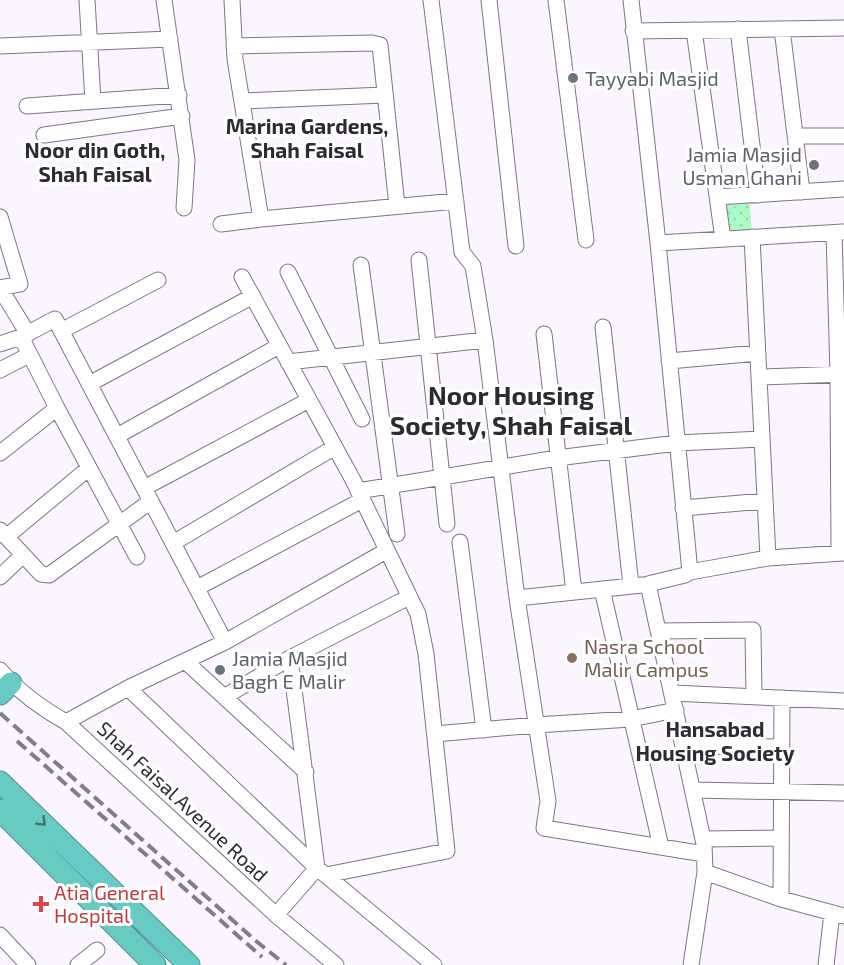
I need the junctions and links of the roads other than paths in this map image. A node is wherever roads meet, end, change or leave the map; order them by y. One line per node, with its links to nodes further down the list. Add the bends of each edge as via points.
1 (87, 0): 14 (street)
2 (164, 0): 13 (street)
3 (232, 0): 16 (street)
4 (431, 0): 30 (street)
5 (489, 0): 41 (street)
6 (556, 0): 39 (street)
7 (631, 0): 12 (street)
8 (844, 28): 10 (street)
9 (738, 29): 10 (street); 11 (street); 28 (street)
10 (782, 29): 24 (street)
11 (694, 30): 12 (street); 29 (street); 38 (street)
12 (633, 31): 40 (street)
13 (170, 39): 14 (street); 17 (street)
14 (88, 43): 15 (street); 19 (street)
15 (0, 46)
16 (234, 46): 18 (street, via 376,43 380,45); 20 (street)
17 (178, 95): 19 (street); 22 (street)
18 (384, 95): 20 (street); 31 (street)
19 (93, 101): 21 (street)
20 (242, 101): 34 (street)
21 (27, 106)
22 (182, 116): 23 (street); 32 (street, via 187,160)
23 (44, 135)
24 (796, 136): 25 (street); 27 (street)
25 (844, 136)
26 (844, 189): 27 (street)
27 (802, 192): 28 (street)
28 (759, 195): 29 (street)
29 (717, 197): 38 (street)
30 (456, 201): 31 (street); 53 (street, via 462,252 473,266)
31 (397, 206): 34 (street)
32 (184, 208)
33 (0, 217): 47 (street, via 20,284)
34 (261, 219): 35 (street)
35 (221, 224)
36 (839, 232): 37 (street); 64 (street)
37 (752, 237): 38 (street); 58 (street)
38 (723, 239): 40 (street)
39 (586, 240)
40 (658, 243): 61 (street)
41 (516, 246)
42 (419, 260): 56 (street)
43 (361, 265): 57 (street)
44 (288, 272): 60 (street)
45 (242, 277): 48 (street)
46 (159, 280): 50 (street)
47 (0, 288): 52 (street)
48 (253, 296): 55 (street); 66 (street)
49 (603, 327): 74 (street)
50 (61, 331): 52 (street, via 55,319); 66 (street)
51 (544, 334): 76 (street)
52 (25, 336): 54 (street); 59 (street)
53 (485, 340): 56 (street); 78 (street)
54 (0, 344)
55 (279, 346): 62 (street); 70 (street)
56 (427, 346): 57 (street); 79 (street)
57 (371, 353): 60 (street); 80 (street)
58 (758, 353): 61 (street); 65 (street)
59 (29, 355): 63 (street); 68 (street)
60 (333, 357): 62 (street); 69 (street)
61 (669, 361): 72 (street)
62 (288, 363): 67 (street)
63 (0, 370)
64 (841, 374): 65 (street); 92 (street)
65 (759, 377): 71 (street)
66 (89, 384): 70 (street)
67 (309, 400): 73 (street); 81 (street)
68 (57, 408): 75 (street); 77 (street)
69 (362, 419)
70 (117, 436): 81 (street)
71 (762, 439): 72 (street); 83 (street)
72 (677, 443): 74 (street); 84 (street)
73 (334, 447): 82 (street); 90 (street)
74 (615, 451): 76 (street); 99 (street)
75 (0, 453)
76 (557, 458): 78 (street); 102 (street)
77 (88, 468): 86 (street); 87 (street)
78 (501, 468): 79 (street); 104 (street)
79 (441, 478): 80 (street); 85 (street)
80 (391, 486): 82 (street); 88 (street)
81 (148, 495): 86 (street); 90 (street)
82 (360, 496): 91 (street); 100 (street)
83 (765, 501): 84 (street); 95 (street)
84 (684, 508): 96 (street)
85 (447, 524)
86 (119, 525): 93 (street, via 49,575 42,574); 94 (street)
87 (3, 534): 93 (street)
88 (397, 534)
89 (460, 542): 120 (street)
90 (173, 543): 100 (street)
91 (386, 551): 103 (street); 106 (street)
92 (841, 553): 95 (street)
93 (23, 555): 97 (street)
94 (137, 557)
95 (768, 558): 96 (street)
96 (690, 572): 98 (street)
97 (0, 577)
98 (648, 584): 99 (street); 105 (street)
99 (632, 586): 101 (street)
100 (197, 588): 106 (street)
101 (602, 589): 102 (street); 117 (street)
102 (574, 592): 104 (street)
103 (409, 597): 107 (street); 121 (street, via 418,614 426,654)
104 (517, 598): 119 (street)
105 (658, 631): 111 (street); 113 (street, via 753,630)
106 (225, 642): 108 (street)
107 (290, 658): 112 (street); 124 (street)
108 (185, 661): 110 (street); 112 (street)
109 (3, 680): 118 (street, Shah Faisal Avenue Road)
110 (128, 688): 118 (street); 133 (street)
111 (672, 693): 113 (street); 116 (street)
112 (224, 697): 124 (street)
113 (754, 697): 114 (street)
114 (782, 698): 115 (street); 123 (street)
115 (844, 701)
116 (676, 710): 117 (street); 122 (street)
117 (632, 719): 119 (street); 132 (street)
118 (66, 722): 137 (street, Shah Faisal Avenue Road)
119 (536, 724): 120 (street); 132 (street, via 548,801 544,828)
120 (484, 730): 121 (street)
121 (435, 734): 133 (street, via 447,851)
122 (683, 746): 123 (street); 126 (street)
123 (782, 747): 127 (street)
124 (306, 772): 133 (street)
125 (0, 782): 143 (highway, one-way to 143)
126 (693, 790): 127 (street); 131 (street)
127 (782, 792): 128 (street); 130 (street)
128 (844, 793)
129 (0, 810): 142 (highway)
130 (782, 838): 131 (street); 135 (street)
131 (704, 846): 132 (street); 134 (street)
132 (661, 847)
133 (322, 872): 137 (street); 145 (street)
134 (705, 872): 135 (street); 146 (street)
135 (781, 899): 136 (street)
136 (838, 914): 147 (street)
137 (276, 915): 144 (street, Shah Faisal Avenue Road)
138 (0, 935): 140 (street)
139 (97, 950): 141 (street)
140 (28, 965)
141 (78, 965)
142 (155, 965)
143 (189, 965)
144 (336, 965)
145 (434, 965)
146 (692, 965)
147 (826, 965)

